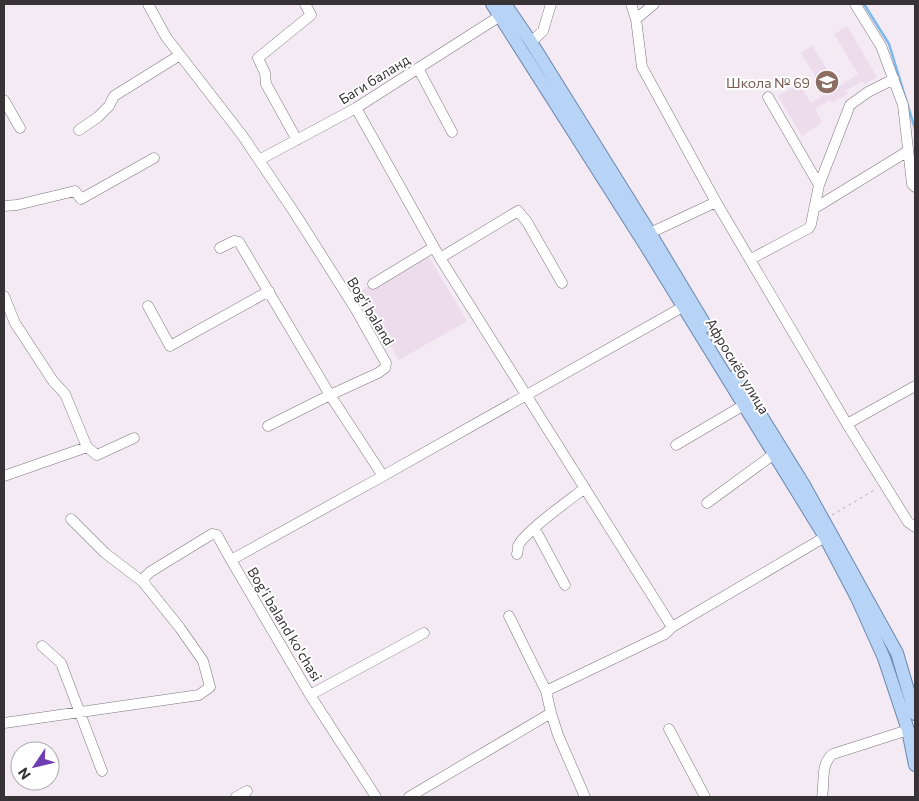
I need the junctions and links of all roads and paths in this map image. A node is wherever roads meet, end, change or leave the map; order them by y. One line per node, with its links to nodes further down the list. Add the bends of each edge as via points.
1 (148, 4): 11 (street)
2 (305, 4): 21 (street, via 311,15 258,58 266,84)
3 (492, 4): 8 (main road, Афросиёб улица)
4 (551, 4): 10 (street, via 543,30)
5 (631, 4): 9 (street)
6 (654, 4): 9 (street)
7 (855, 4): 13 (street, via 881,46)
8 (503, 10): 10 (main road, Афросиёб улица); 12 (street, Баги баланд); 17 (main road, Афросиёб улица)
9 (636, 19): 28 (street, via 642,67)
10 (531, 42): 17 (main road, Афросиёб улица)
11 (180, 55): 19 (street, via 114,96 98,117); 24 (street)
12 (418, 68): 16 (street, Баги баланд); 20 (street)
13 (894, 79): 22 (street, via 903,105); 26 (street, via 850,105)
14 (768, 97): 26 (street)
15 (4, 100): 18 (street)
16 (356, 108): 21 (street, Баги баланд); 32 (street)
17 (573, 120): 25 (main road, Афросиёб улица)
18 (20, 128)
19 (79, 130)
20 (452, 132)
21 (296, 140): 24 (street, Баги баланд)
22 (908, 151): 27 (street); 30 (street)
23 (154, 158): 29 (street, via 82,200 75,192)
24 (259, 160): 45 (street, Bog'i baland, via 355,308 386,363 378,373)
25 (598, 160): 31 (main road, Афросиёб улица); 40 (main road, Афросиёб улица)
26 (819, 185): 30 (street)
27 (915, 187)
28 (716, 202): 31 (street); 35 (street)
29 (4, 206)
30 (814, 208): 35 (street, via 809,228)
31 (650, 233): 40 (main road, Афросиёб улица)
32 (434, 247): 34 (street); 37 (street)
33 (220, 248): 38 (street, via 239,242)
34 (440, 258): 36 (street, via 518,211); 46 (street)
35 (751, 259): 48 (street)
36 (562, 283)
37 (373, 284)
38 (269, 291): 41 (street, via 170,346); 45 (street)
39 (4, 296): 52 (street, via 14,323 65,394)
40 (687, 304): 46 (street, Bog'i baland ko'chasi); 47 (main road, Афросиёб улица); 60 (main road, Афросиёб улица)
41 (148, 306)
42 (713, 326): 43 (path)
43 (738, 366)
44 (915, 386): 48 (street)
45 (330, 395): 49 (street); 55 (street)
46 (528, 395): 55 (street, Bog'i baland ko'chasi); 57 (street)
47 (744, 405): 51 (street); 53 (main road, Афросиёб улица)
48 (847, 424): 56 (street)
49 (268, 426)
50 (134, 438): 52 (street, via 98,455)
51 (676, 445)
52 (88, 447): 54 (street)
53 (774, 454): 58 (street); 63 (main road, Афросиёб улица)
54 (4, 476)
55 (384, 476): 65 (street, Bog'i baland ko'chasi)
56 (885, 483): 60 (path); 61 (street, via 908,522)
57 (586, 488): 62 (street); 69 (street)
58 (707, 503)
59 (71, 519): 66 (street, via 105,553)
60 (824, 520): 76 (main road, Афросиёб улица, via 897,653)
61 (915, 527)
62 (535, 529): 64 (street, via 518,547); 67 (street)
63 (824, 537): 69 (street); 79 (main road, Афросиёб улица, via 884,658)
64 (517, 554)
65 (231, 560): 66 (street, via 217,535 212,534 150,572); 73 (street, Bog'i baland ko'chasi)
66 (143, 582): 74 (street, via 203,661 210,686 199,695)
67 (565, 585)
68 (509, 616): 72 (street)
69 (672, 627): 72 (street, via 665,634)
70 (424, 633): 73 (street)
71 (42, 646): 74 (street, via 61,663)
72 (546, 690): 75 (street)
73 (310, 695): 84 (street, Bog'i baland ko'chasi)
74 (80, 712): 77 (street); 81 (street)
75 (551, 713): 85 (street); 86 (street)
76 (915, 714)
77 (4, 723)
78 (669, 730): 87 (street)
79 (908, 730): 80 (main road, Афросиёб улица); 88 (street, via 828,758 824,765)
80 (915, 765)
81 (102, 770)
82 (247, 791): 83 (street)
83 (236, 797)
84 (376, 797)
85 (409, 797)
86 (585, 797)
87 (705, 797)
88 (822, 797)

